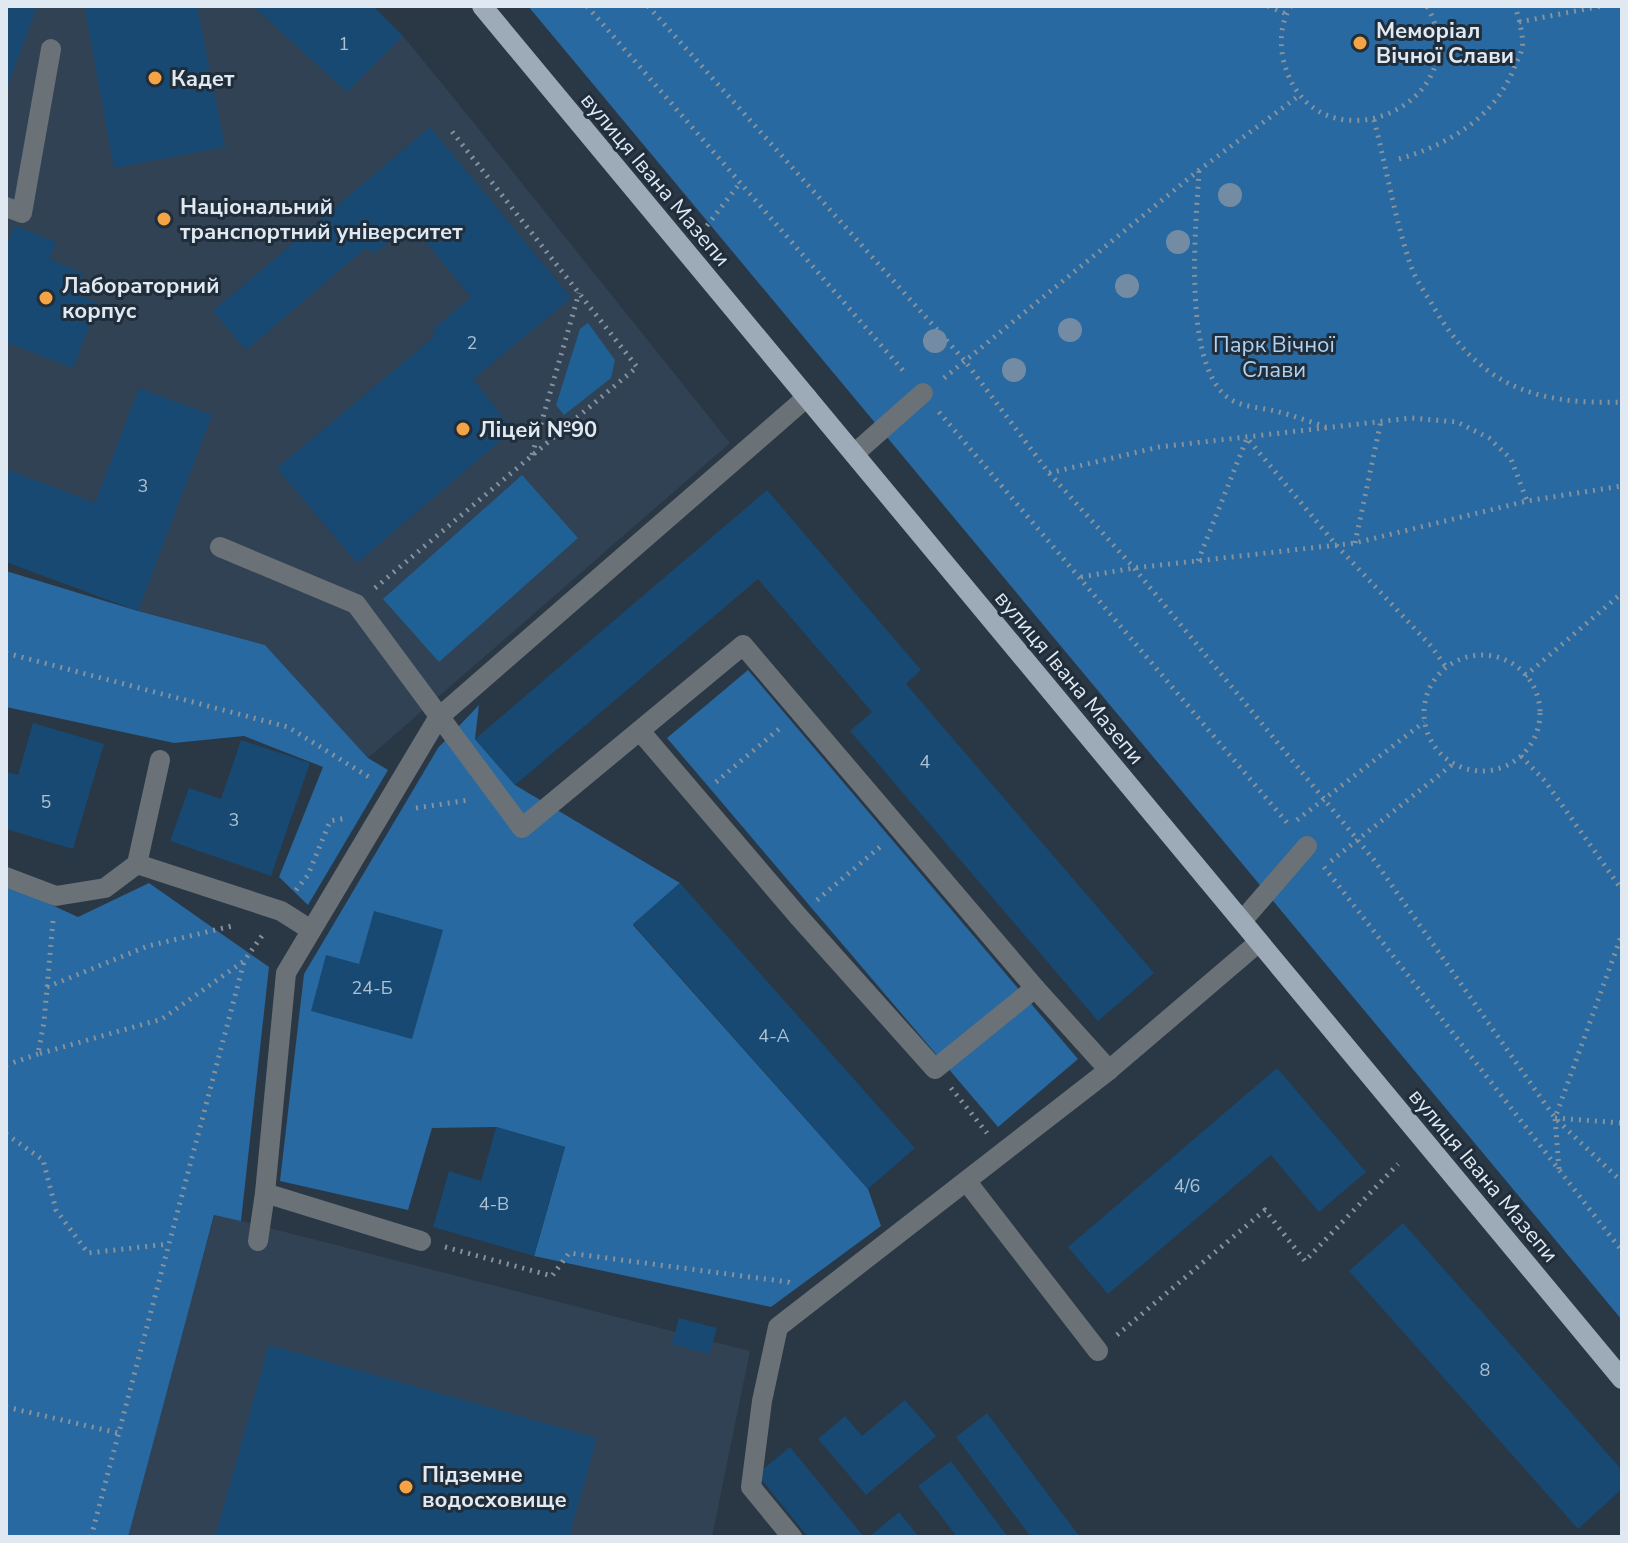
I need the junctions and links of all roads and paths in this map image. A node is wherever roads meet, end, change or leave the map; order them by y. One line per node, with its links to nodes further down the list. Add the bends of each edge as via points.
1 (482, 6): 18 (main road, вулиця Івана Мазепи)
2 (648, 6): 20 (path)
3 (1268, 6): 8 (path)
4 (1291, 6): 8 (path)
5 (1427, 6): 12 (path, via 1438,44 1433,70 1420,93 1399,111)
6 (1515, 6): 9 (path)
7 (1602, 6): 9 (path)
8 (1286, 14): 11 (path, via 1282,56)
9 (1519, 22): 14 (path, via 1522,49 1507,87 1483,116 1424,152)
10 (51, 49): 17 (lane, via 22,213)
11 (1300, 95): 12 (path, via 1321,112 1347,121); 15 (path)
12 (1374, 120): 23 (path, via 1413,272 1444,324 1480,367 1512,386 1547,397)
13 (450, 129): 19 (path)
14 (1399, 159)
15 (1199, 170): 20 (path); 25 (path, via 1193,260 1201,344 1213,377 1224,395 1237,403)
16 (741, 183): 18 (path)
17 (6, 207)
18 (684, 249): 22 (main road, вулиця Івана Мазепи)
19 (579, 293): 28 (path); 28 (path, via 637,367)
20 (965, 361): 21 (path); 29 (path)
21 (923, 393): 27 (lane)
22 (807, 397): 27 (main road, вулиця Івана Мазепи); 44 (lane)
23 (1622, 402)
24 (1381, 421): 25 (path); 31 (path, via 1457,422 1489,438 1511,459); 32 (path)
25 (1329, 428): 26 (path)
26 (1247, 438): 29 (path, via 1159,447); 33 (path); 35 (path)
27 (854, 454): 62 (main road, вулиця Івана Мазепи)
28 (532, 456): 39 (path)
29 (1049, 473): 36 (path)
30 (1622, 486): 31 (path)
31 (1527, 501): 32 (path)
32 (1355, 543): 33 (path)
33 (1337, 546): 35 (path); 41 (path)
34 (220, 547): 39 (lane)
35 (1198, 561): 36 (path)
36 (1134, 568): 37 (path); 52 (path)
37 (1080, 577)
38 (1622, 593): 42 (path)
39 (356, 604): 44 (lane)
40 (6, 653): 50 (path, via 288,727)
41 (1446, 667): 42 (path, via 1460,659 1490,656); 45 (path, via 1428,692)
42 (1525, 676): 47 (path, via 1540,710 1535,735)
43 (800, 712): 46 (lane, via 743,645); 51 (path); 54 (lane)
44 (438, 718): 46 (lane, via 522,828); 50 (lane)
45 (1424, 722): 49 (path, via 1429,739); 52 (path)
46 (640, 731): 51 (lane)
47 (1521, 756): 49 (path, via 1488,771); 59 (path, via 1545,781)
48 (160, 760): 57 (lane)
49 (1453, 764): 55 (path)
50 (394, 793): 64 (lane)
51 (697, 798): 61 (lane)
52 (1324, 799): 53 (path); 55 (path)
53 (1290, 826)
54 (899, 831): 61 (path); 68 (lane)
55 (1357, 839): 73 (path); 78 (path, via 1324,867)
56 (1307, 846): 62 (lane)
57 (137, 864): 60 (lane, via 105,888); 64 (lane, via 281,911)
58 (6, 877): 60 (lane)
59 (1622, 890)
60 (56, 896): 67 (path)
61 (798, 916): 71 (lane)
62 (1242, 921): 66 (main road, вулиця Івана Мазепи)
63 (247, 923): 67 (path, via 148,946)
64 (311, 930): 81 (lane, via 286,973)
65 (1622, 934): 73 (path)
66 (1259, 942): 72 (lane); 88 (main road, вулиця Івана Мазепи)
67 (47, 987): 69 (path)
68 (1035, 988): 71 (lane); 72 (lane)
69 (38, 1054): 70 (path); 84 (path, via 162,1019 244,961)
70 (6, 1065)
71 (935, 1069): 76 (path)
72 (1109, 1070): 76 (lane)
73 (1555, 1118): 74 (path); 78 (path); 80 (path)
74 (1622, 1123)
75 (6, 1134): 84 (path, via 43,1160 56,1210 88,1253)
76 (1005, 1153): 79 (lane)
77 (1398, 1164): 87 (path, via 1305,1261 1265,1210)
78 (1559, 1170): 85 (path)
79 (967, 1182): 86 (lane); 87 (lane)
80 (1622, 1182)
81 (265, 1193): 82 (lane); 83 (lane)
82 (258, 1241)
83 (421, 1241): 86 (path, via 552,1276 569,1253 788,1282)
84 (169, 1244): 90 (path)
85 (1622, 1251)
86 (815, 1299): 92 (lane, via 778,1327 751,1487)
87 (1098, 1351)
88 (1622, 1379)
89 (6, 1407): 90 (path)
90 (119, 1433): 91 (path)
91 (91, 1537)
92 (792, 1537)

